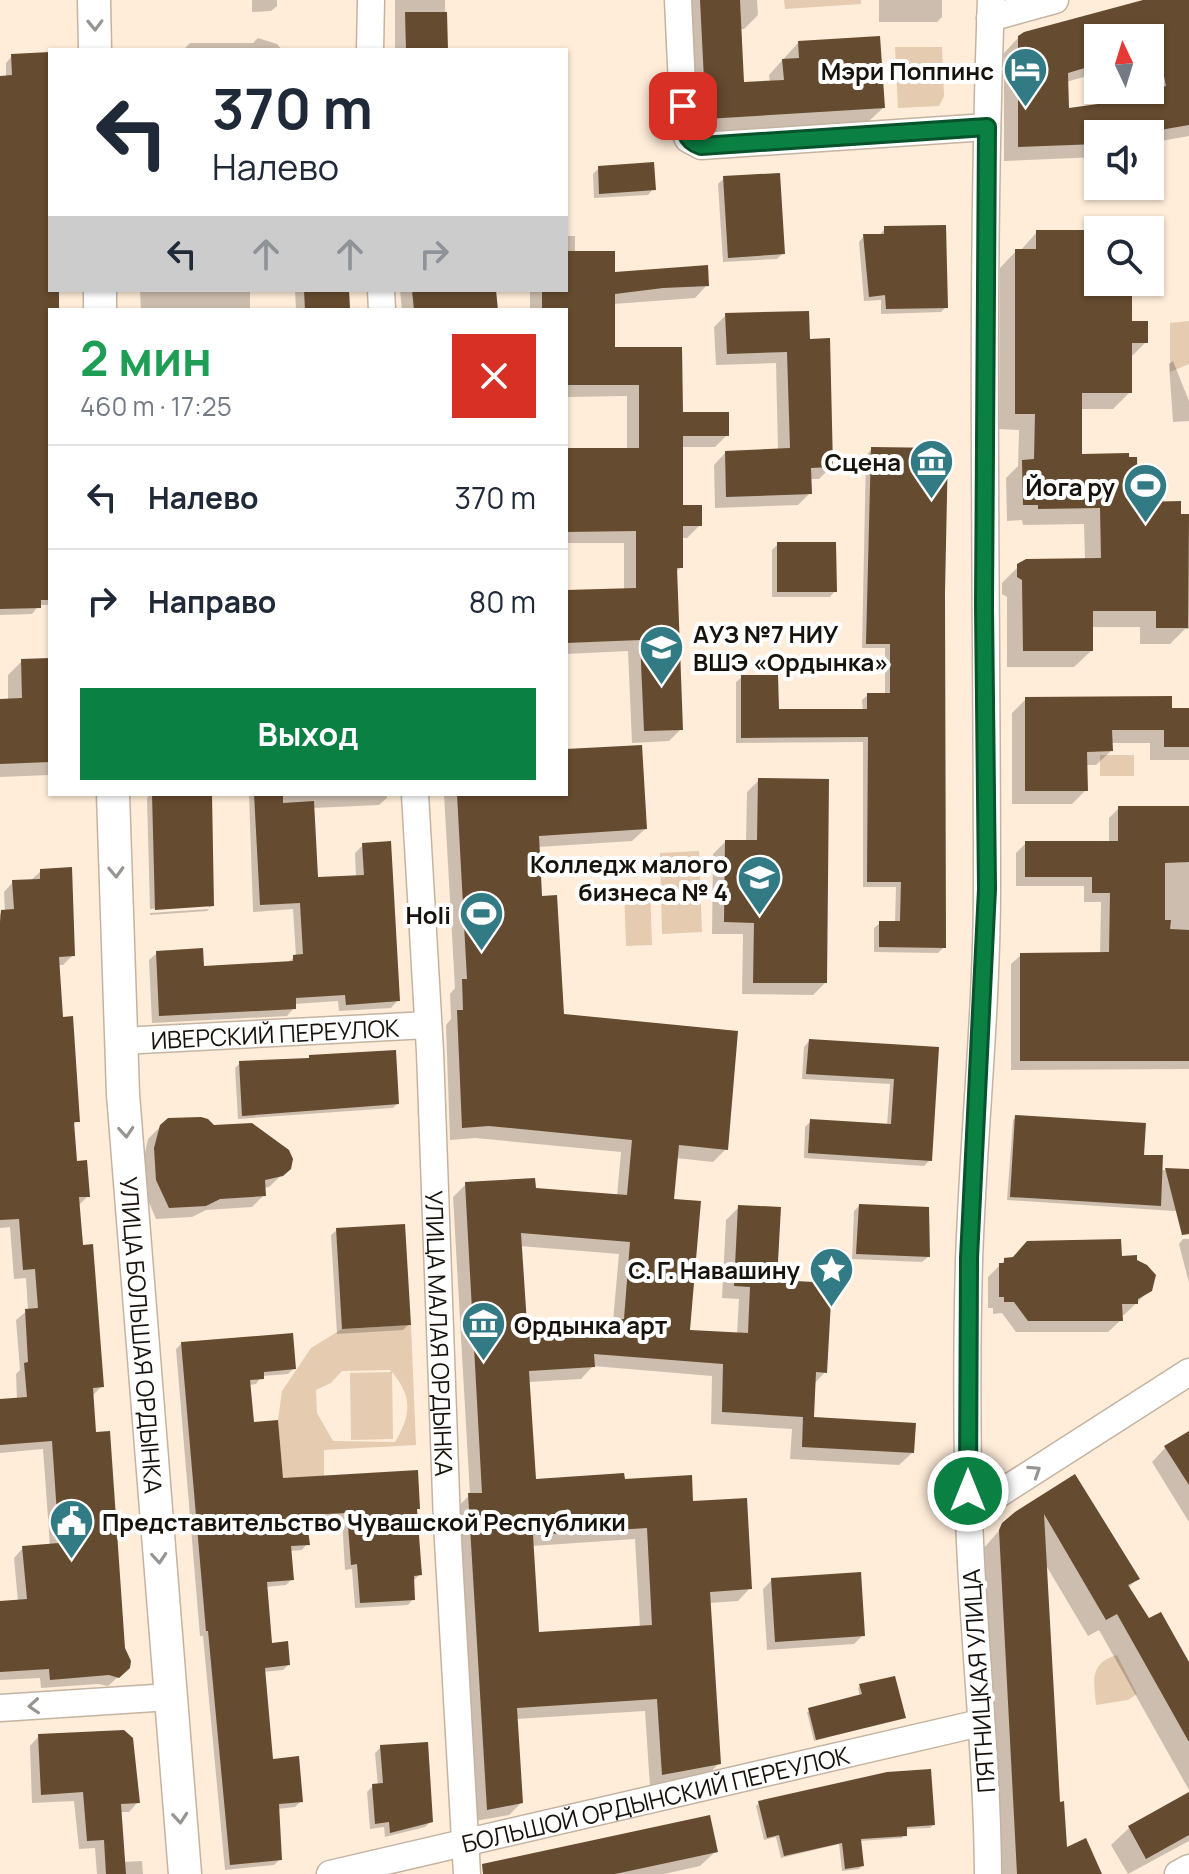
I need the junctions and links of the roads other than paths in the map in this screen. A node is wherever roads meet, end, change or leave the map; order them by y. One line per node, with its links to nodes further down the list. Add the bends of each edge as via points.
1 (94, 0): 6 (main road, one-way to 6)
2 (371, 0): 7 (street)
3 (678, 0): 8 (street, via 684,130 693,143)
4 (1055, 0): 5 (street)
5 (990, 9): 8 (street, ПЯТНИЦКАЯ УЛИЦА)
6 (95, 48)
7 (370, 48)
8 (987, 127): 14 (street, ПЯТНИЦКАЯ УЛИЦА, via 987,889 969,1258)
9 (113, 796): 12 (main road, УЛИЦА БОЛЬШАЯ ОРДЫНКА, one-way to 12)
10 (415, 796): 11 (street, УЛИЦА МАЛАЯ ОРДЫНКА)
11 (428, 1025): 12 (street, ИВЕРСКИЙ ПЕРЕУЛОК); 18 (street, УЛИЦА МАЛАЯ ОРДЫНКА)
12 (121, 1041): 15 (main road, УЛИЦА БОЛЬШАЯ ОРДЫНКА, one-way to 15)
13 (1189, 1372): 14 (street, one-way to 13)
14 (969, 1513): 17 (street, ПЯТНИЦКАЯ УЛИЦА)
15 (170, 1697): 16 (street, one-way to 16); 20 (main road, УЛИЦА БОЛЬШАЯ ОРДЫНКА, one-way to 20)
16 (0, 1708)
17 (980, 1723): 18 (street, БОЛЬШОЙ ОРДЫНСКИЙ ПЕРЕУЛОК); 23 (street, ПЯТНИЦКАЯ УЛИЦА)
18 (465, 1842): 21 (street, БОЛЬШОЙ ОРДЫНСКИЙ ПЕРЕУЛОК); 22 (street, УЛИЦА МАЛАЯ ОРДЫНКА)
19 (1189, 1868): 24 (street)
20 (185, 1874)
21 (330, 1874)
22 (467, 1874)
23 (988, 1874)
24 (1178, 1874)

